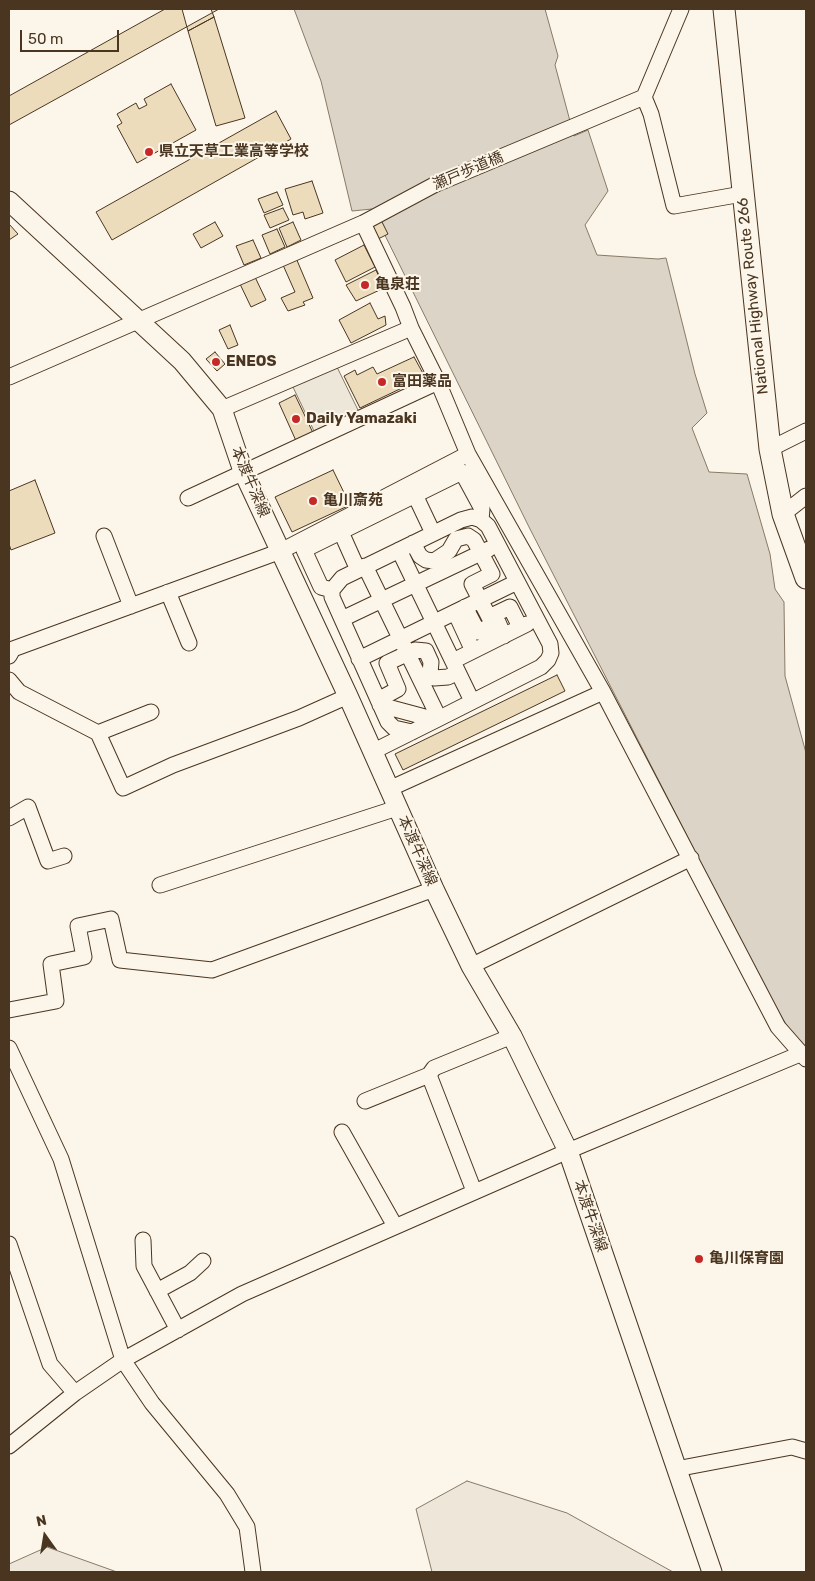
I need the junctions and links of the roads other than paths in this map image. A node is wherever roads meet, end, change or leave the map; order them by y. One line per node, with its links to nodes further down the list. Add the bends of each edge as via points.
1 (682, 9): 3 (street)
2 (724, 9): 4 (highway, National Highway Route 266)
3 (644, 97): 4 (street, via 674,206); 6 (street, 瀬戸歩道橋, via 434,185)
4 (742, 194): 13 (highway, National Highway Route 266)
5 (9, 201): 7 (main road, 本渡牛深線)
6 (363, 223): 7 (street, 瀬戸歩道橋); 8 (street)
7 (138, 320): 9 (street, 瀬戸歩道橋); 11 (main road, 本渡牛深線, via 182,361)
8 (411, 328): 10 (street); 11 (street)
9 (9, 377)
10 (438, 382): 14 (street); 15 (street)
11 (222, 409): 15 (main road, 本渡牛深線)
12 (806, 431): 13 (street)
13 (770, 448): 19 (highway, National Highway Route 266)
14 (468, 454): 28 (street); 53 (street)
15 (243, 471): 18 (street); 28 (main road, 本渡牛深線)
16 (414, 495): 20 (street, via 462,472 482,509); 21 (street); 22 (street)
17 (806, 496): 19 (street)
18 (188, 498)
19 (783, 514): 24 (highway, National Highway Route 266)
20 (480, 520): 22 (street, via 472,517 461,520); 26 (street, via 488,526)
21 (341, 532): 30 (street); 34 (street, via 304,550 321,587)
22 (433, 533): 25 (street)
23 (104, 536): 38 (street)
24 (799, 541): 31 (highway, National Highway Route 266)
25 (413, 543): 27 (street); 29 (street, via 426,560 442,558 461,536 474,540)
26 (498, 545): 29 (street); 32 (street)
27 (399, 550): 30 (street); 33 (street)
28 (280, 551): 35 (street); 54 (main road, 本渡牛深線)
29 (482, 553): 33 (street); 37 (street, via 492,574 472,584)
30 (362, 568): 34 (street, via 342,578); 36 (street)
31 (806, 578)
32 (517, 582): 37 (street); 41 (street)
33 (415, 584): 36 (street); 42 (street)
34 (332, 590): 40 (street)
35 (168, 592): 38 (street); 46 (street)
36 (382, 600): 40 (street); 45 (street)
37 (480, 600): 39 (street); 43 (street, via 489,617 510,607)
38 (131, 606): 49 (street, via 13,649)
39 (460, 610): 42 (street); 44 (street, via 478,632 498,622); 47 (street, via 460,635)
40 (342, 619): 50 (street)
41 (537, 619): 43 (street); 55 (street, via 550,644 548,660 541,667)
42 (434, 622): 45 (street); 51 (street)
43 (520, 627): 44 (street)
44 (504, 636): 47 (street)
45 (401, 638): 48 (street); 50 (street)
46 (189, 643)
47 (473, 651): 51 (street)
48 (408, 653): 51 (street, via 421,649 426,651 430,674 434,678 448,677); 56 (street, via 388,663 398,689); 58 (street)
49 (9, 656)
50 (359, 659): 56 (street)
51 (456, 667): 55 (street)
52 (9, 680): 60 (street, via 19,692)
53 (603, 692): 62 (street); 66 (street)
54 (348, 696): 60 (street, via 123,788); 61 (main road, 本渡牛深線)
55 (472, 701): 58 (street)
56 (379, 702): 58 (street); 59 (street, via 394,728)
57 (152, 712): 60 (street)
58 (437, 719): 59 (street)
59 (412, 732): 61 (street)
60 (98, 733)
61 (372, 752): 62 (main road, 本渡牛深線)
62 (389, 789): 63 (main road, 本渡牛深線)
63 (397, 808): 67 (street); 68 (main road, 本渡牛深線)
64 (9, 818): 65 (street, via 28,807 48,861)
65 (64, 856)
66 (691, 858): 69 (street); 73 (street, via 778,1027)
67 (160, 885)
68 (434, 889): 69 (main road, 本渡牛深線); 70 (street, via 212,970 120,960 111,919 78,926 84,957 50,964 56,1001)
69 (472, 966): 71 (main road, 本渡牛深線)
70 (9, 1010)
71 (512, 1036): 74 (street, via 434,1068); 77 (main road, 本渡牛深線)
72 (9, 1048): 86 (street, via 61,1158)
73 (803, 1056): 77 (street)
74 (429, 1075): 75 (street); 78 (street)
75 (365, 1101)
76 (342, 1132): 79 (street)
77 (568, 1151): 78 (street); 90 (main road, 本渡牛深線)
78 (474, 1191): 79 (street)
79 (395, 1226): 85 (street, via 242,1294)
80 (143, 1240): 84 (street, via 144,1266)
81 (9, 1244): 83 (street)
82 (203, 1261): 84 (street, via 190,1273)
83 (14, 1274): 87 (street, via 50,1364)
84 (157, 1291): 85 (street)
85 (178, 1330): 86 (street)
86 (123, 1360): 87 (street); 91 (street, via 152,1403 227,1494 247,1527)
87 (75, 1394): 88 (street)
88 (9, 1446)
89 (806, 1451): 90 (street, via 792,1447)
90 (676, 1469): 92 (main road, 本渡牛深線)
91 (253, 1572)
92 (712, 1572)

